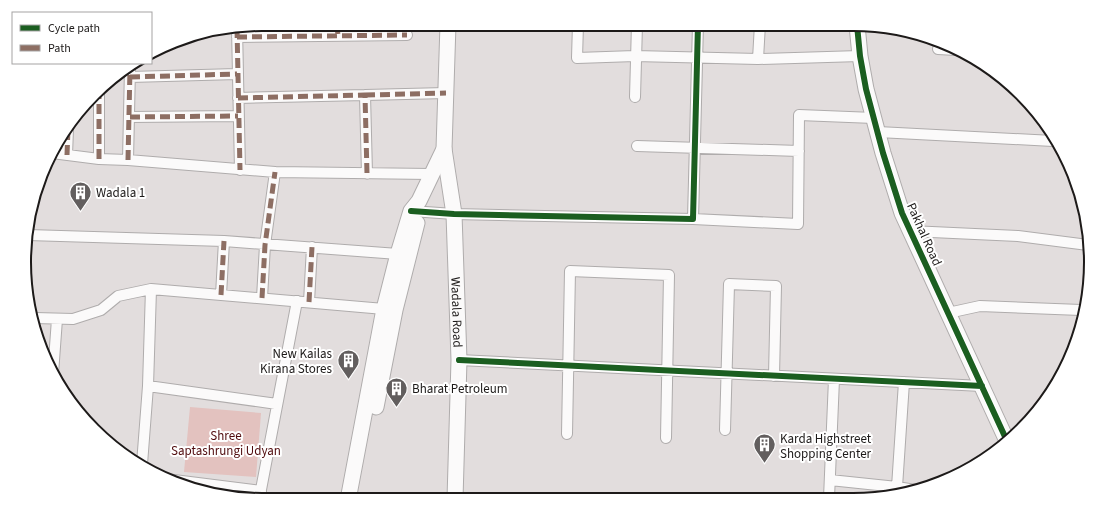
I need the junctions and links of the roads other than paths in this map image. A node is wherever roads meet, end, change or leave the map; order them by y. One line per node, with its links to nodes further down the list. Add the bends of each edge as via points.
1 (338, 31): 10 (street)
2 (448, 31): 19 (street)
3 (578, 31): 13 (street, via 577,58)
4 (637, 31): 13 (street)
5 (698, 31): 15 (street)
6 (760, 31): 16 (street)
7 (858, 31): 14 (street, Pakhal Road)
8 (237, 33): 10 (street); 18 (street)
9 (407, 35): 10 (street)
10 (338, 36)
11 (938, 49): 12 (street)
12 (941, 49)
13 (635, 56): 15 (street); 21 (street)
14 (860, 56): 16 (street); 26 (street, Pakhal Road)
15 (698, 57): 16 (street); 31 (street)
16 (758, 59)
17 (130, 73): 18 (street); 25 (street)
18 (237, 74): 22 (street)
19 (446, 93): 20 (street); 30 (street)
20 (365, 95): 22 (street); 39 (street)
21 (635, 97)
22 (238, 98): 24 (street)
23 (99, 99): 35 (street)
24 (238, 116): 25 (street); 37 (street)
25 (130, 117): 36 (street)
26 (876, 125): 28 (street); 32 (street, via 799,115); 44 (street, Pakhal Road, via 902,213)
27 (68, 137): 34 (street)
28 (1048, 140)
29 (637, 146): 31 (street)
30 (444, 149): 40 (street); 42 (street, Wadala Road)
31 (694, 149): 32 (street); 43 (street)
32 (799, 151): 43 (street, via 798,224)
33 (58, 153): 34 (street)
34 (67, 155): 35 (street)
35 (99, 159): 36 (street)
36 (128, 160): 37 (street)
37 (240, 170): 38 (street)
38 (275, 172): 39 (street); 48 (street)
39 (367, 174): 40 (street)
40 (431, 174): 41 (street)
41 (416, 208): 42 (street); 50 (street); 71 (street, via 395,310)
42 (454, 214): 43 (street); 61 (street, Wadala Road)
43 (693, 219)
44 (910, 231): 47 (street, via 1018,236); 58 (street, Pakhal Road)
45 (32, 236): 46 (street)
46 (224, 241): 48 (street); 52 (street)
47 (1084, 244)
48 (265, 245): 49 (street); 53 (street)
49 (312, 247): 50 (street); 55 (street)
50 (398, 254): 56 (street)
51 (151, 289): 52 (street); 60 (street, via 118,296 101,310 73,319); 69 (street)
52 (221, 295): 53 (street)
53 (262, 298): 54 (street)
54 (297, 301): 55 (street); 72 (street)
55 (309, 302): 56 (street)
56 (384, 309): 71 (street)
57 (1079, 312): 58 (street, via 980,306)
58 (948, 313): 70 (street, Pakhal Road)
59 (38, 318): 60 (street)
60 (57, 319): 62 (street)
61 (459, 360): 63 (street); 86 (street, Wadala Road)
62 (55, 363)
63 (568, 366): 64 (street); 64 (street, via 570,271 669,275); 74 (street)
64 (667, 371): 65 (street); 76 (street)
65 (726, 374): 66 (street); 66 (street, via 729,284 776,286); 73 (street)
66 (774, 376): 67 (street)
67 (834, 379): 68 (street); 78 (street)
68 (904, 382): 70 (street); 80 (street)
69 (148, 386): 72 (street); 77 (street)
70 (982, 386): 75 (street, Pakhal Road)
71 (372, 397): 84 (street); 85 (street)
72 (277, 404): 83 (street)
73 (725, 430)
74 (567, 434)
75 (1005, 436)
76 (666, 438)
77 (142, 460)
78 (830, 480): 80 (street); 87 (street)
79 (203, 485): 82 (street)
80 (897, 487): 81 (street)
81 (902, 488)
82 (248, 493)
83 (260, 493)
84 (350, 493)
85 (358, 493)
86 (455, 493)
87 (829, 493)

